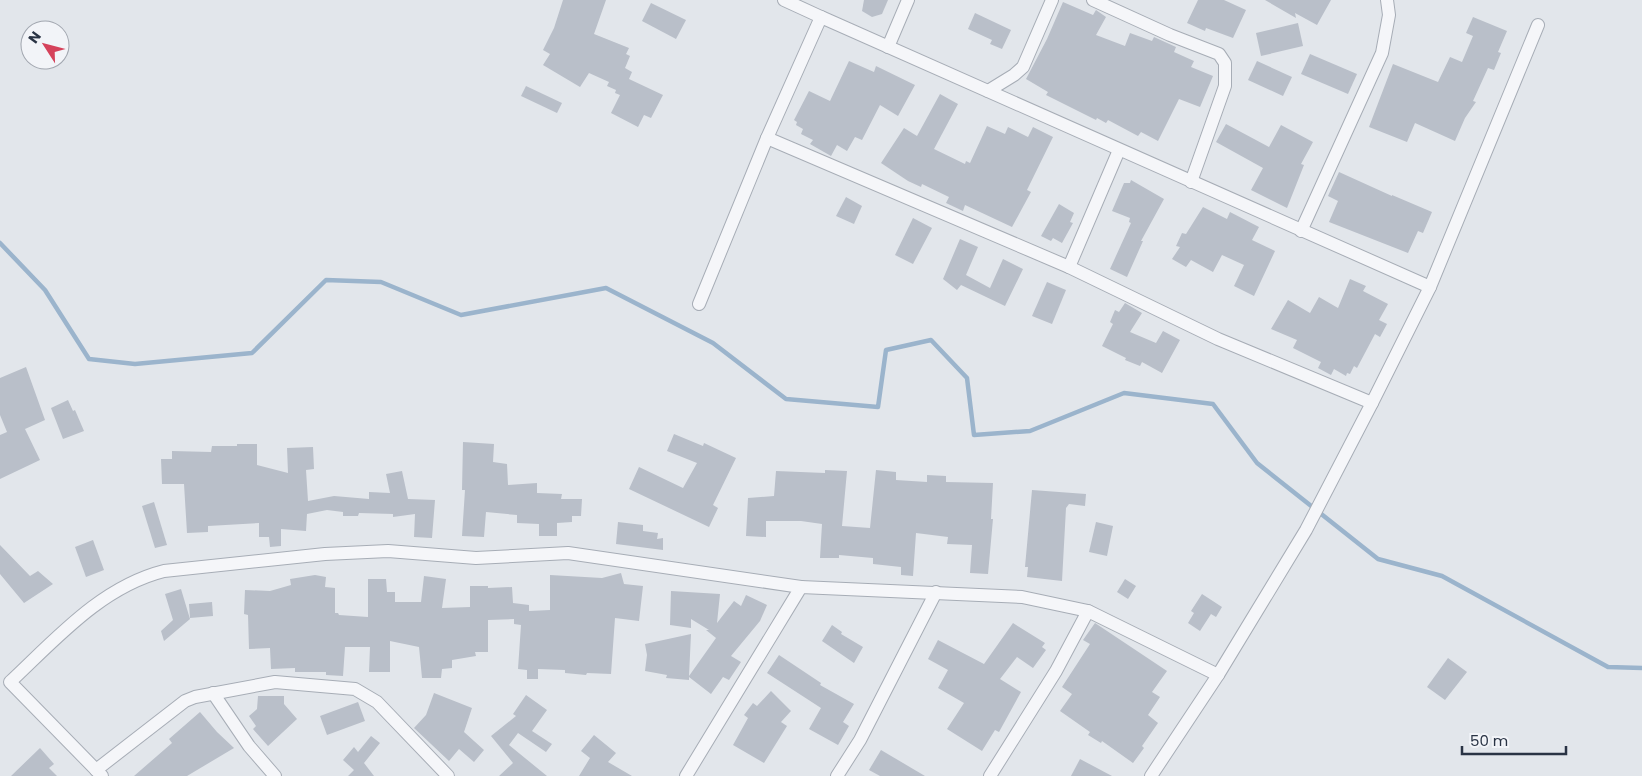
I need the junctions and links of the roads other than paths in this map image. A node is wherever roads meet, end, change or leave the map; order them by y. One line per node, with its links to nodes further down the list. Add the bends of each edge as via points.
1 (784, 0): 6 (street)
2 (908, 0): 8 (street)
3 (1052, 0): 9 (street, via 1023,67)
4 (1093, 0): 12 (street, via 1219,54 1225,63 1226,86)
5 (1387, 0): 13 (street, via 1389,15 1382,53)
6 (821, 17): 8 (street); 10 (street)
7 (1538, 25): 15 (street)
8 (888, 47): 9 (street)
9 (988, 92): 11 (street)
10 (767, 138): 14 (street); 16 (street)
11 (1118, 150): 12 (street); 14 (street)
12 (1191, 182): 13 (street)
13 (1301, 231): 15 (street)
14 (1069, 267): 17 (street, via 1218,339)
15 (1430, 287): 17 (street)
16 (699, 304)
17 (1372, 403): 21 (street, via 1306,530)
18 (801, 587): 19 (street); 23 (street, via 568,553 476,558 388,550 164,570 140,577 88,610 10,682); 26 (street)
19 (936, 592): 20 (street, via 1022,597); 27 (street, via 860,740)
20 (1088, 611): 21 (street); 28 (street, via 1056,671)
21 (1218, 675): 29 (street)
22 (213, 694): 23 (street, via 185,701); 24 (street, via 249,746); 25 (street, via 275,682 355,689 377,702)
23 (99, 773)
24 (275, 776)
25 (448, 776)
26 (686, 776)
27 (837, 776)
28 (990, 776)
29 (1151, 776)

